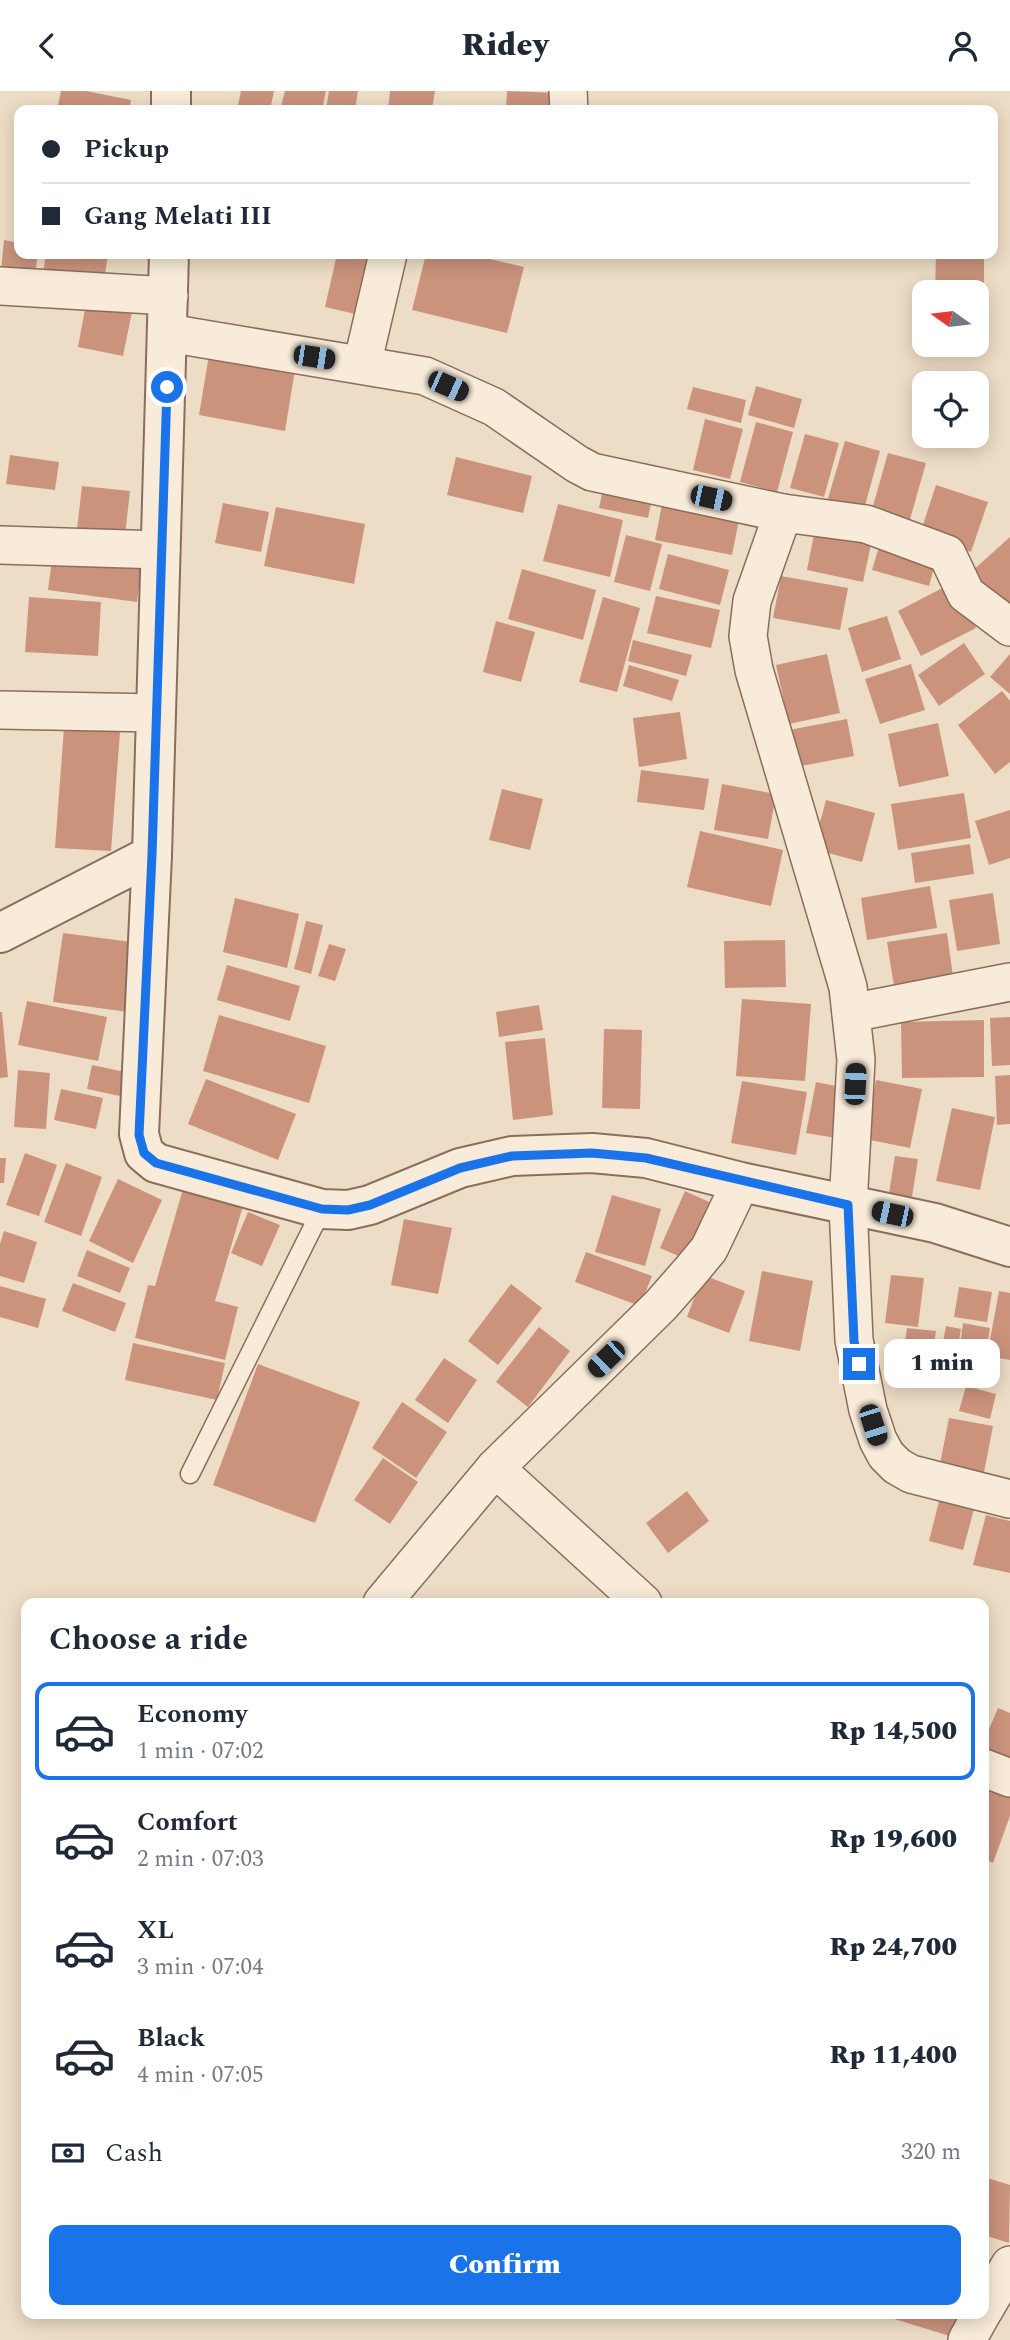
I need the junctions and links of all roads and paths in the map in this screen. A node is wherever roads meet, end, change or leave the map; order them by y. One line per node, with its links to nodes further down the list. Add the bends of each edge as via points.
1 (169, 259): 4 (street)
2 (387, 259): 5 (street)
3 (0, 286): 4 (street)
4 (169, 315): 5 (street); 8 (street)
5 (362, 365): 6 (street, via 425,376 494,407 592,472)
6 (783, 513): 9 (street, via 866,524 947,554 966,594); 15 (street, via 752,601 748,636 754,670 848,986)
7 (0, 545): 8 (street)
8 (161, 551): 11 (street)
9 (1010, 627)
10 (0, 710): 11 (street)
11 (156, 713): 12 (street)
12 (152, 855): 13 (street); 18 (street, via 139,1135 144,1153 156,1163)
13 (0, 933)
14 (1010, 982): 15 (street)
15 (851, 1013): 17 (street, via 856,1060)
16 (741, 1182): 17 (street); 18 (street, via 646,1158 592,1153 512,1156 460,1168 370,1205); 20 (street, via 709,1249 689,1273)
17 (848, 1205): 19 (street, via 935,1223); 22 (street, via 854,1341 868,1410 886,1455 911,1474)
18 (322, 1209): 21 (lane)
19 (1010, 1247)
20 (495, 1468): 23 (street); 24 (street)
21 (190, 1474)
22 (1010, 1500)
23 (386, 1598)
24 (638, 1598)
25 (989, 1770): 26 (street)
26 (1010, 1777)
27 (1010, 2265): 28 (street)
28 (989, 2302)
29 (979, 2319): 30 (street)
30 (967, 2340)

